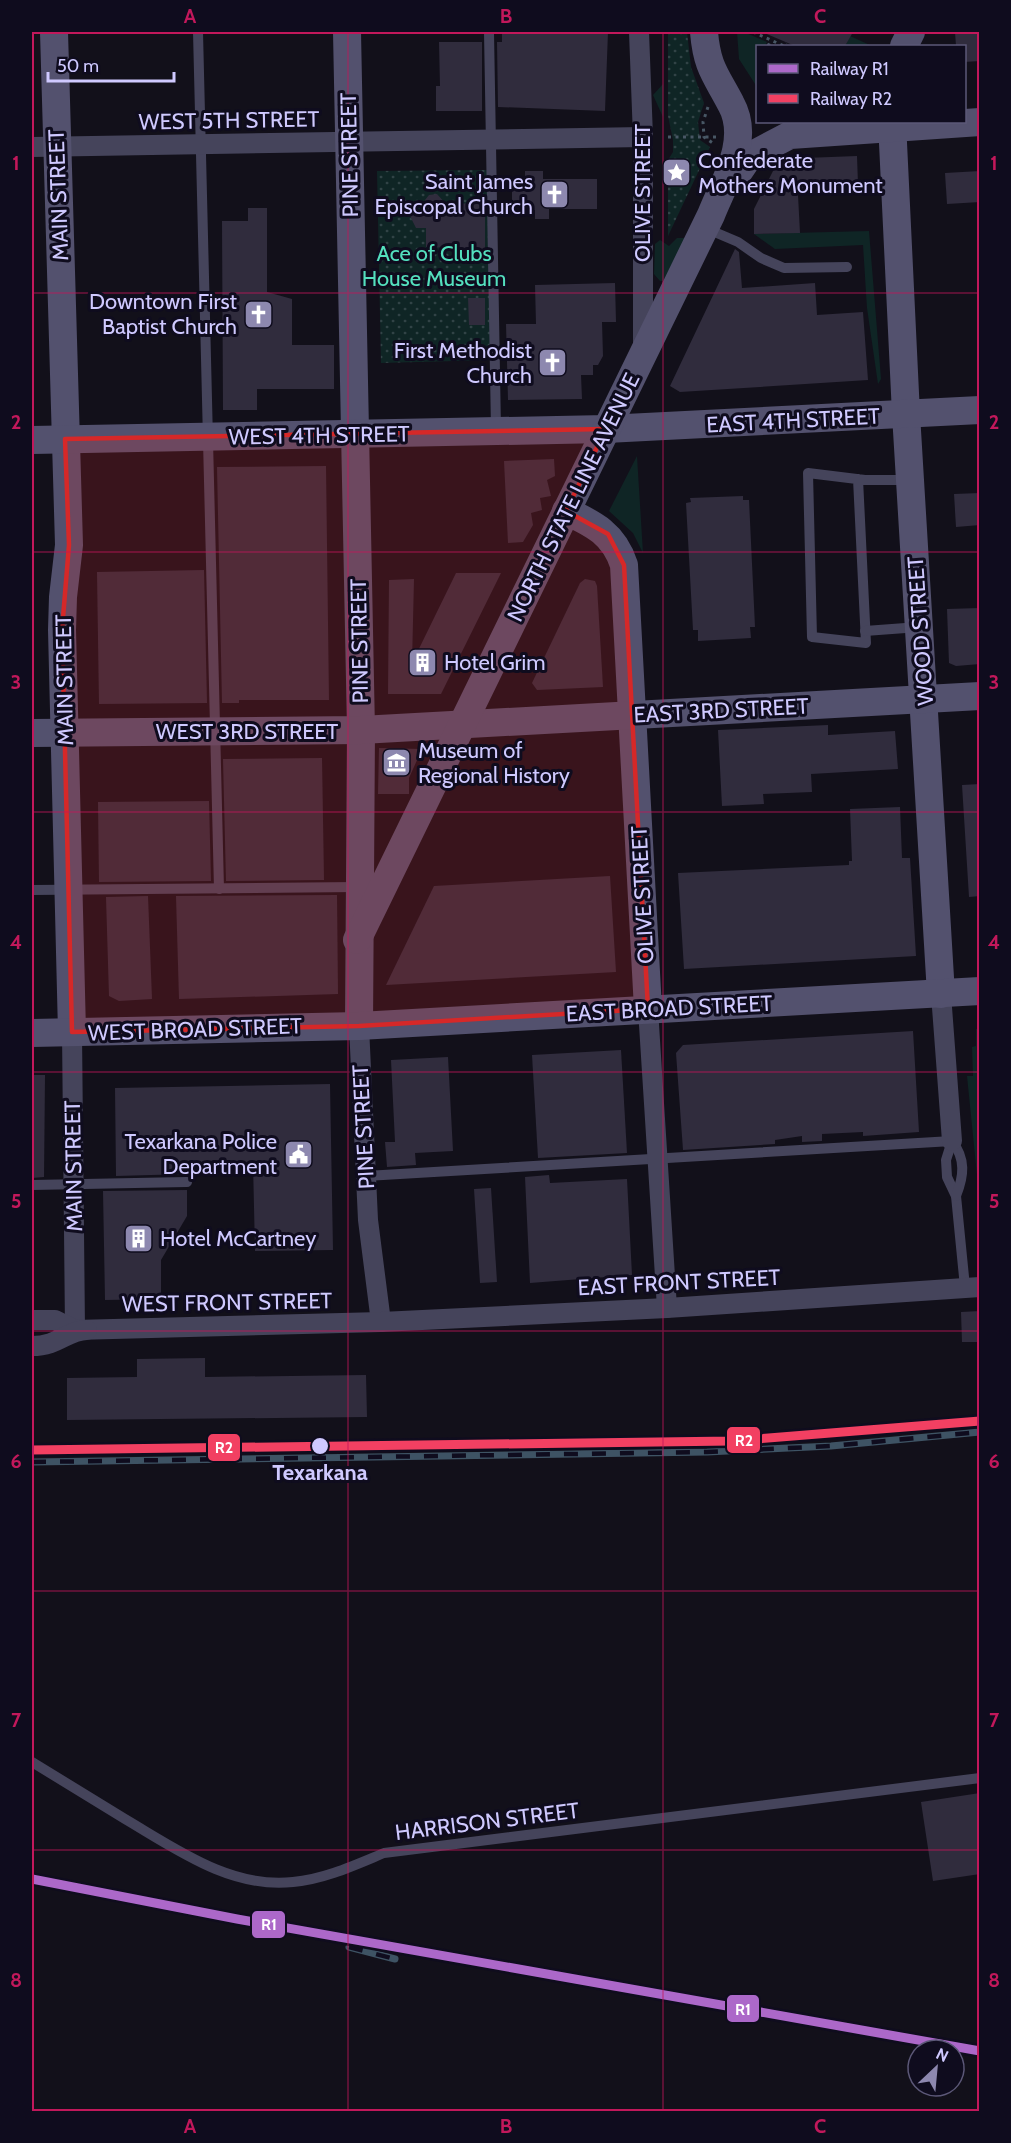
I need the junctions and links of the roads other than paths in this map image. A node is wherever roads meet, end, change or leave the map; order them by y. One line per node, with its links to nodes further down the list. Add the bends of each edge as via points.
1 (54, 32): 16 (street, MAIN STREET)
2 (198, 32): 15 (lane)
3 (347, 32): 14 (street, PINE STREET)
4 (489, 32): 13 (lane)
5 (639, 32): 12 (street, OLIVE STREET)
6 (704, 32): 7 (street, NORTH STATE LINE AVENUE)
7 (721, 104): 11 (street); 17 (street, NORTH STATE LINE AVENUE, via 738,147)
8 (936, 123): 9 (street, NORTH STATE LINE AVENUE)
9 (892, 124): 10 (street, NORTH STATE LINE AVENUE); 21 (street, WOOD STREET)
10 (844, 126): 11 (street, NORTH STATE LINE AVENUE)
11 (790, 135): 17 (street, NORTH STATE LINE AVENUE, via 746,161)
12 (642, 137): 13 (street, WEST 5TH STREET); 19 (street, OLIVE STREET)
13 (491, 138): 14 (street, WEST 5TH STREET); 23 (lane)
14 (349, 142): 15 (street, WEST 5TH STREET); 24 (street, PINE STREET)
15 (200, 144): 16 (street, WEST 5TH STREET); 25 (lane)
16 (44, 146): 27 (street, MAIN STREET)
17 (708, 221): 18 (lane, via 761,258 784,268); 19 (street, NORTH STATE LINE AVENUE)
18 (847, 267)
19 (643, 354): 22 (street, NORTH STATE LINE AVENUE)
20 (980, 410): 21 (street, EAST 4TH STREET)
21 (906, 414): 22 (street, EAST 4TH STREET); 29 (street, WOOD STREET)
22 (606, 429): 23 (street, WEST 4TH STREET); 30 (street, NORTH STATE LINE AVENUE)
23 (496, 433): 24 (street, WEST 4TH STREET)
24 (355, 435): 25 (street, WEST 4TH STREET); 37 (street, PINE STREET)
25 (210, 437): 27 (street, WEST 4TH STREET); 38 (lane)
26 (32, 440): 27 (street, WEST 4TH STREET)
27 (65, 440): 40 (street, MAIN STREET, via 69,545 63,597)
28 (858, 479): 29 (lane); 32 (lane); 32 (lane, via 808,473 812,637 866,643)
29 (910, 480): 31 (street, WOOD STREET)
30 (566, 511): 35 (street, OLIVE STREET, via 608,534 619,548 624,565); 36 (street, NORTH STATE LINE AVENUE)
31 (920, 627): 32 (lane); 34 (street, WOOD STREET)
32 (865, 631)
33 (980, 696): 34 (street, EAST 3RD STREET)
34 (924, 699): 35 (street, EAST 3RD STREET); 47 (street, WOOD STREET)
35 (634, 714): 36 (street, EAST 3RD STREET); 48 (street, OLIVE STREET)
36 (462, 724): 37 (street, WEST 3RD STREET); 45 (street, NORTH STATE LINE AVENUE)
37 (361, 730): 38 (street, WEST 3RD STREET); 41 (street, PINE STREET)
38 (215, 731): 40 (street, WEST 3RD STREET); 42 (lane)
39 (32, 733): 40 (street, WEST 3RD STREET)
40 (64, 733): 44 (street, MAIN STREET)
41 (361, 887): 42 (lane); 45 (street, PINE STREET)
42 (219, 889): 44 (lane)
43 (32, 890): 44 (lane)
44 (70, 890): 50 (street, MAIN STREET)
45 (357, 940): 49 (street, PINE STREET)
46 (980, 991): 47 (street, EAST BROAD STREET)
47 (941, 994): 48 (street, EAST BROAD STREET); 52 (street, WOOD STREET)
48 (648, 1009): 49 (street, EAST BROAD STREET); 53 (street, OLIVE STREET)
49 (359, 1026): 50 (street, WEST BROAD STREET); 54 (street, PINE STREET)
50 (72, 1032): 51 (street, WEST BROAD STREET); 56 (street, MAIN STREET)
51 (32, 1033)
52 (952, 1141): 53 (lane); 58 (lane, via 946,1160); 58 (lane, via 963,1161)
53 (657, 1159): 54 (lane); 60 (street, OLIVE STREET)
54 (366, 1176): 62 (street, PINE STREET)
55 (187, 1182): 56 (lane)
56 (73, 1184): 57 (lane); 63 (street, MAIN STREET)
57 (32, 1185)
58 (956, 1196): 59 (lane)
59 (972, 1287): 60 (street, EAST FRONT STREET)
60 (667, 1308): 62 (street, EAST FRONT STREET)
61 (32, 1320): 63 (street, WEST FRONT STREET, via 55,1320)
62 (381, 1322): 63 (street, WEST FRONT STREET)
63 (75, 1330): 64 (street, WEST FRONT STREET, via 56,1342)
64 (32, 1346)
65 (32, 1762): 66 (lane, HARRISON STREET, via 206,1865 281,1883 337,1872 384,1853)
66 (980, 1778)

